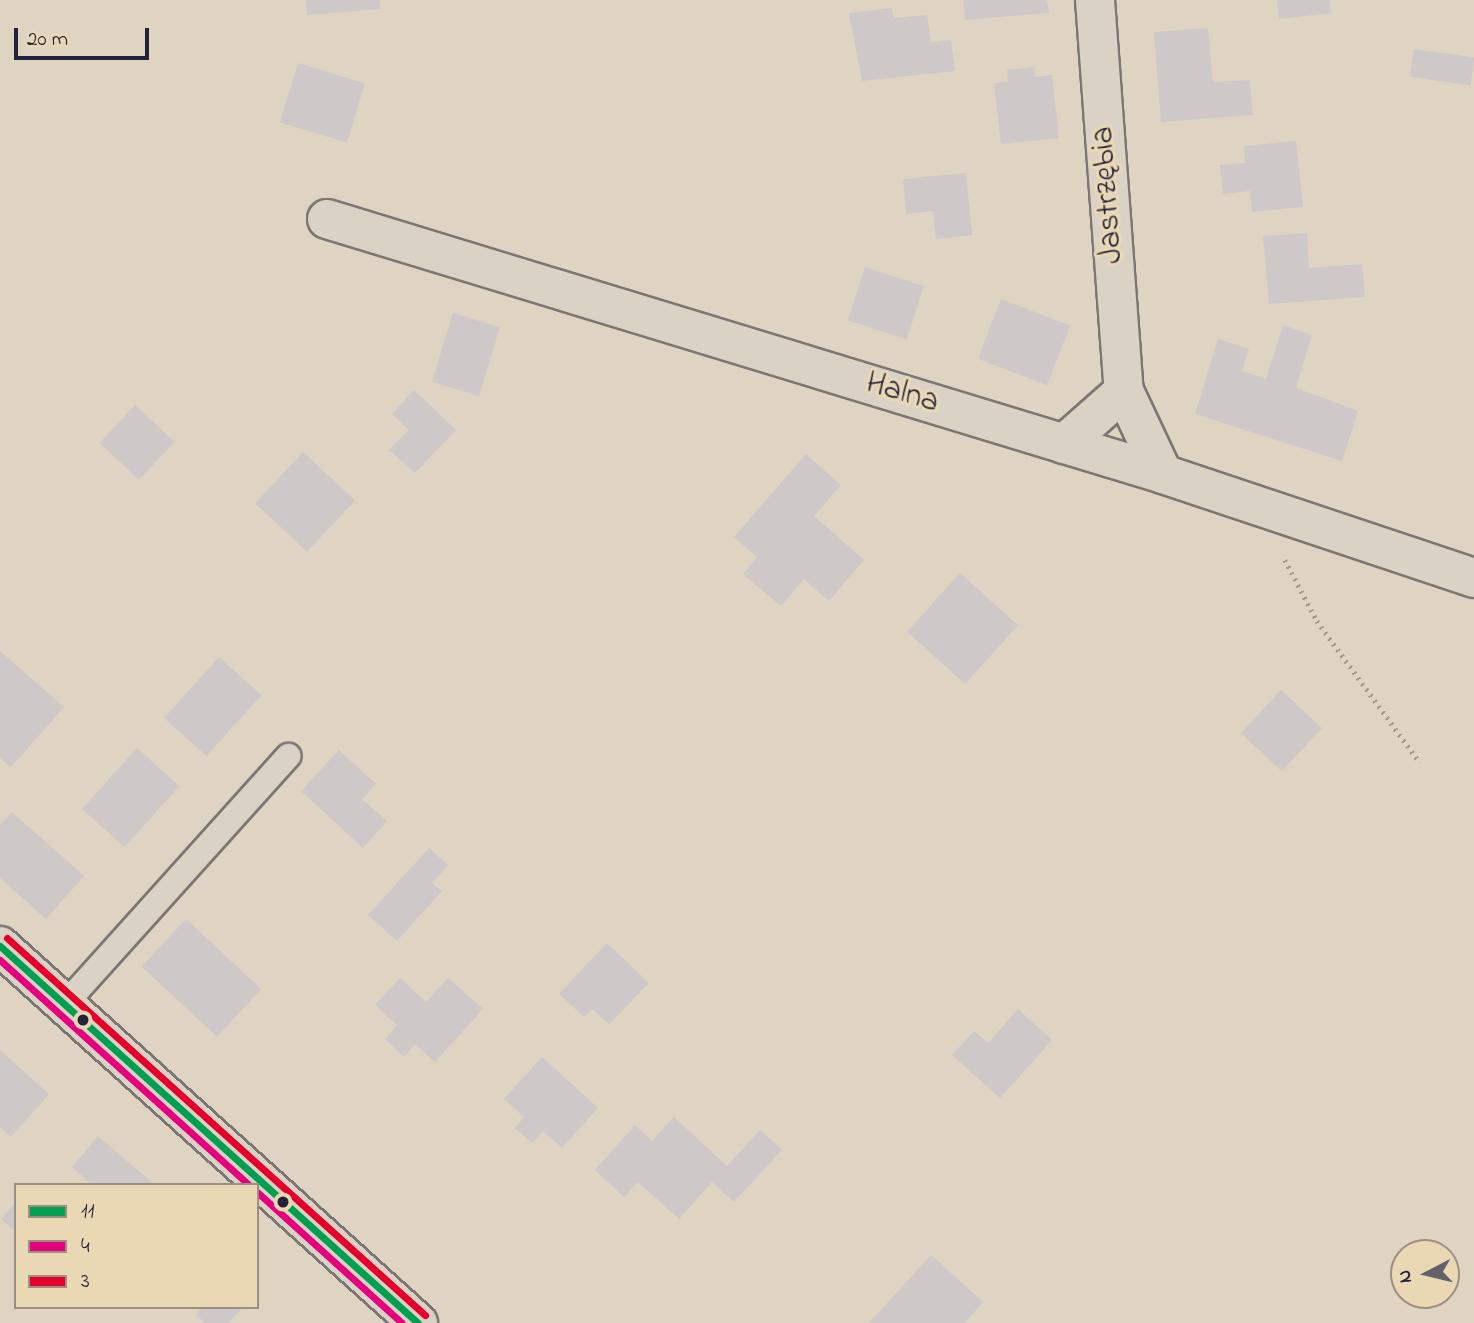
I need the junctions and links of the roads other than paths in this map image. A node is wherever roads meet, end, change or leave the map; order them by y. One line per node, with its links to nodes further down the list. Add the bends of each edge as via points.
1 (1095, 0): 3 (street, Jastrzębia)
2 (327, 219): 4 (street, Halna)
3 (1124, 391): 4 (street); 5 (street, Jastrzębia)
4 (1065, 443): 5 (street, Halna)
5 (1163, 474): 6 (street, Halna)
6 (1474, 578)
7 (288, 756): 9 (lane)
8 (0, 946): 9 (street)
9 (65, 1004): 10 (street)
10 (418, 1323)

